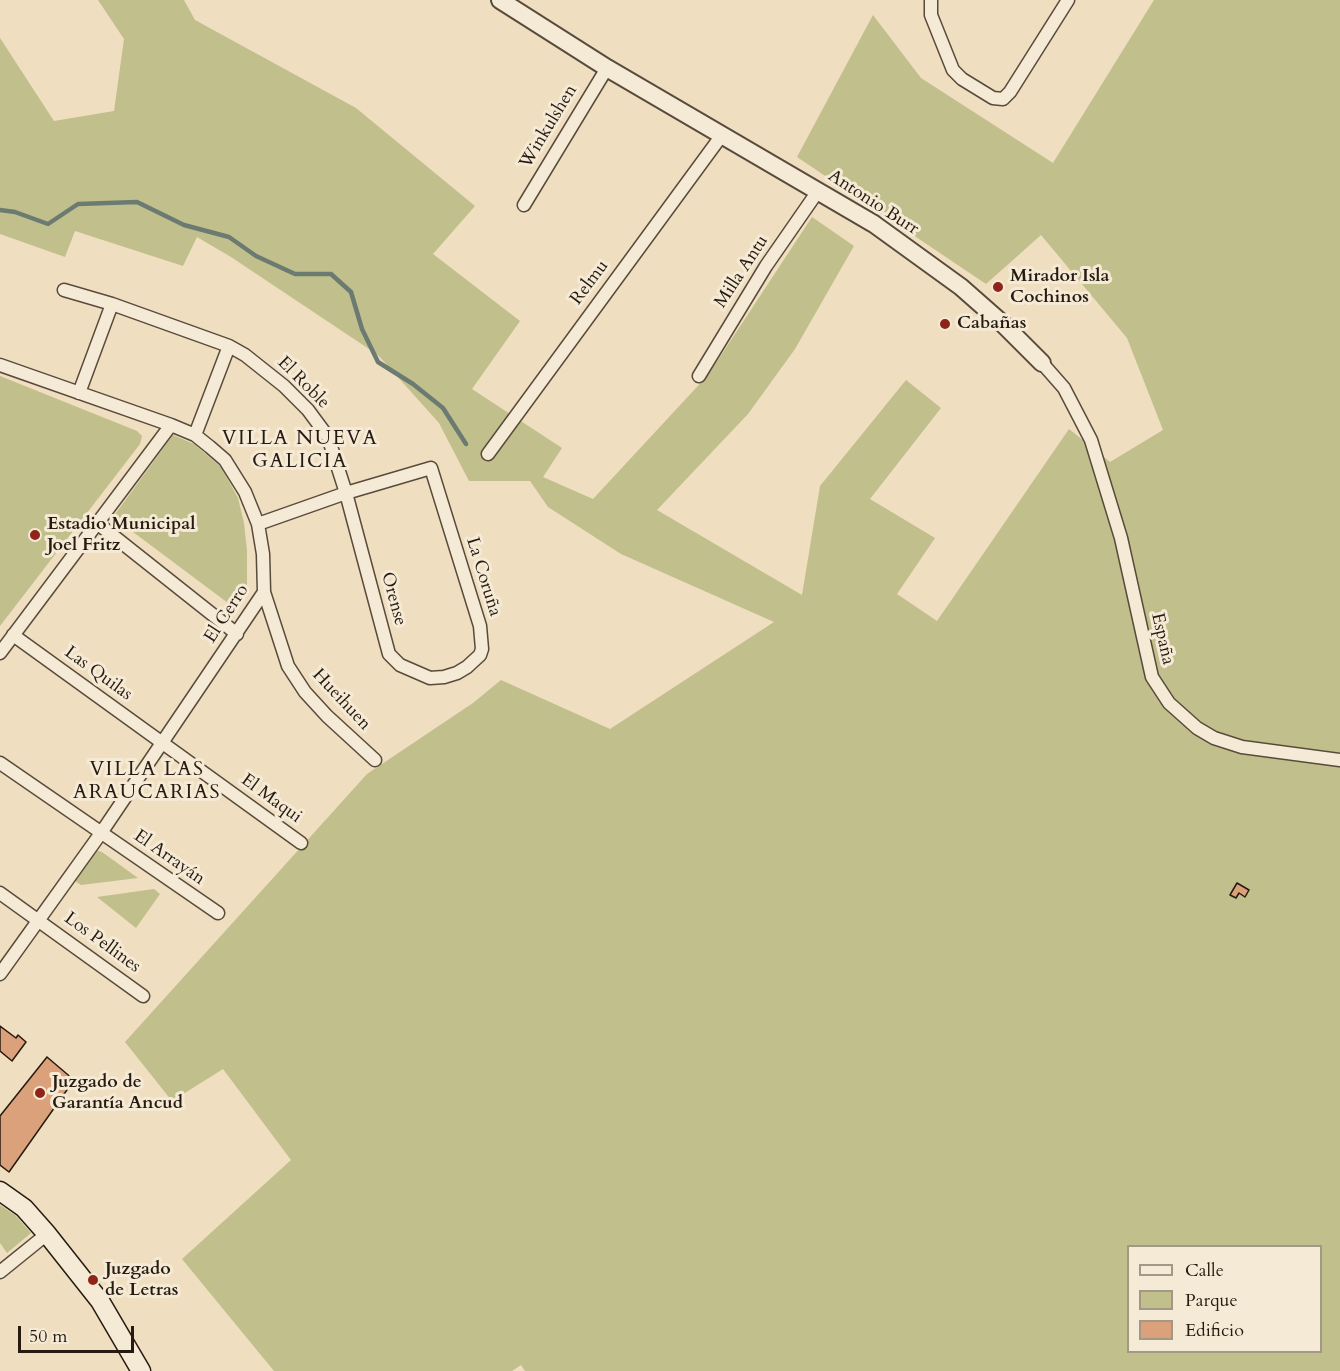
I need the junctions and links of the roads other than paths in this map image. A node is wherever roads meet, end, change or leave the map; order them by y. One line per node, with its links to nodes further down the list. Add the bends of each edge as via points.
1 (500, 0): 4 (street, Antonio Burr)
2 (931, 0): 3 (street, via 931,15 953,70 993,98 1003,99)
3 (1068, 0)
4 (607, 69): 5 (street, Antonio Burr); 7 (street, Winkulshen)
5 (722, 135): 6 (street, Antonio Burr); 17 (street, Relmu)
6 (818, 191): 11 (street, Antonio Burr, via 874,224 961,287); 13 (street, Milla Antu, via 766,266)
7 (524, 205)
8 (64, 290): 9 (street, El Roble)
9 (112, 304): 10 (street, El Roble); 14 (street)
10 (229, 346): 16 (street); 18 (street, El Roble, via 284,386 318,423 328,437)
11 (1042, 363): 21 (street, Antonio Burr, via 1064,388 1087,430)
12 (0, 365): 14 (street, El Cerro)
13 (699, 376)
14 (79, 393): 15 (street, El Cerro)
15 (171, 425): 16 (street, El Cerro); 19 (street)
16 (195, 435): 20 (street, El Cerro, via 225,460 245,492)
17 (488, 454)
18 (346, 493): 20 (street); 26 (street, Orense, via 389,654 413,672 430,678); 26 (street, La Coruña, via 431,468 480,626 482,649 467,667)
19 (97, 523): 23 (street); 24 (street)
20 (258, 524): 22 (street, El Cerro, via 264,554)
21 (1121, 538): 29 (street, España, via 1152,677 1169,703 1214,738 1242,747)
22 (264, 592): 23 (street, El Cerro); 28 (street, Hueihuen, via 288,666 305,692)
23 (237, 634): 27 (street, El Cerro)
24 (13, 635): 25 (street); 27 (street, Las Quilas)
25 (0, 653)
26 (444, 677)
27 (162, 743): 31 (street, El Cerro); 32 (street, El Maqui)
28 (375, 760)
29 (1340, 760)
30 (0, 763): 31 (street, El Arrayán)
31 (101, 832): 34 (street, El Arrayán); 35 (street, El Cerro)
32 (300, 843)
33 (0, 893): 35 (street, Los Pellines)
34 (218, 913)
35 (39, 920): 36 (street, El Cerro); 37 (street, Los Pellines)
36 (0, 974)
37 (143, 996)
38 (0, 1191): 39 (main road, via 24,1208)
39 (47, 1234): 40 (street); 41 (main road, via 100,1300)
40 (0, 1272)
41 (141, 1371)

